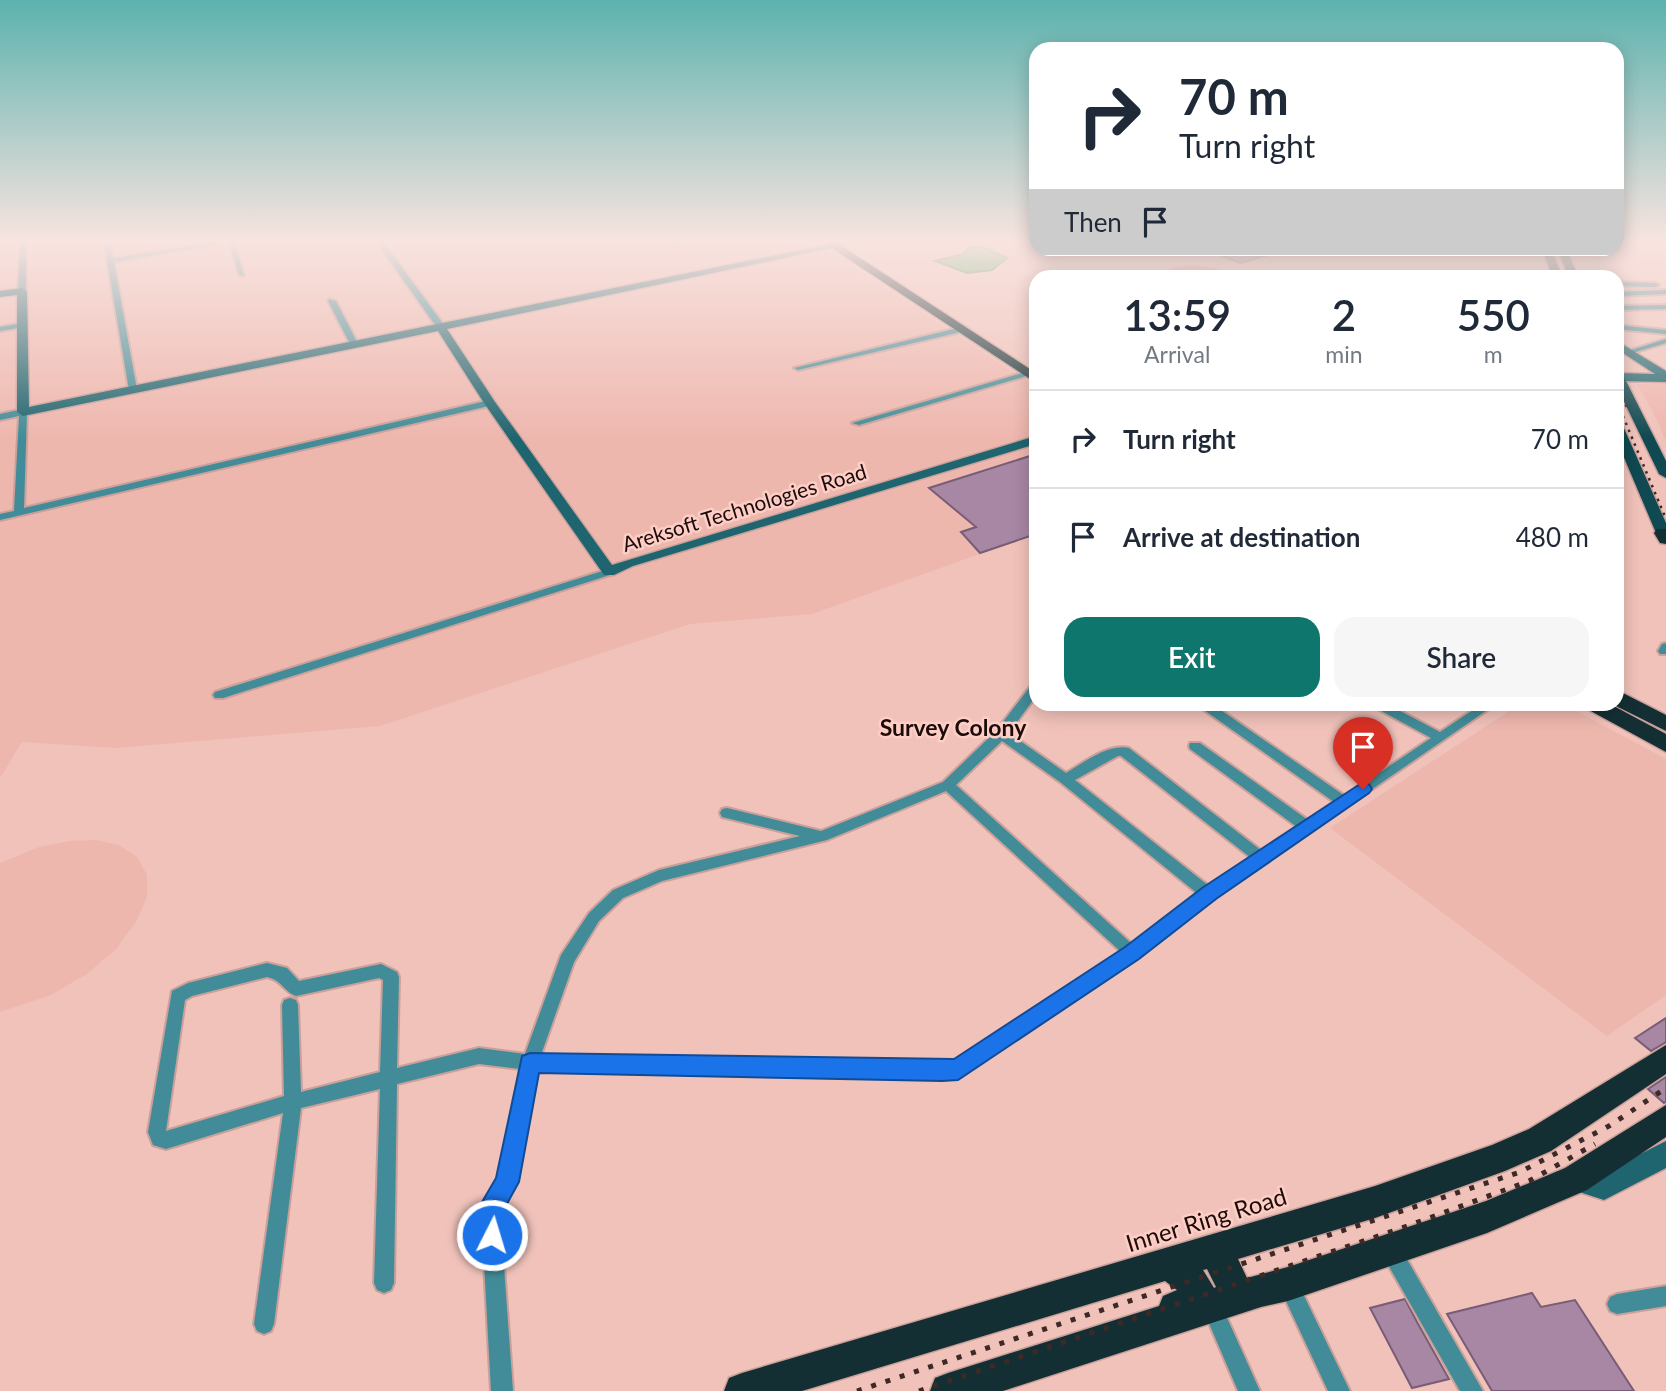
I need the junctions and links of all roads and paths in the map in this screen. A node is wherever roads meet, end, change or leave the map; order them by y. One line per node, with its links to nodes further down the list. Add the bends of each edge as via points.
1 (22, 308): 8 (street)
2 (119, 308): 25 (street)
3 (336, 308): 15 (street)
4 (427, 308): 9 (street)
5 (533, 308): 9 (street)
6 (930, 308): 12 (highway)
7 (932, 308): 19 (highway)
8 (22, 325): 11 (street); 27 (street)
9 (441, 327): 15 (street); 26 (street)
10 (1624, 328): 13 (street)
11 (0, 329)
12 (962, 329): 18 (street); 20 (highway)
13 (1666, 332)
14 (1666, 341): 17 (street)
15 (354, 344): 25 (street)
16 (1624, 349): 17 (street)
17 (1629, 352): 23 (street)
18 (798, 368)
19 (1029, 372)
20 (1029, 372)
21 (1029, 376): 29 (street)
22 (1624, 377): 23 (street)
23 (1666, 377)
24 (1624, 389): 32 (main road)
25 (132, 390): 27 (street)
26 (490, 403): 33 (street); 36 (street)
27 (23, 412): 28 (street); 33 (street)
28 (0, 417)
29 (856, 424)
30 (1624, 442): 35 (main road)
31 (1029, 444): 36 (street, Areksoft Technologies Road)
32 (1666, 474)
33 (19, 512): 34 (street)
34 (0, 516)
35 (1665, 535)
36 (609, 572): 37 (street)
37 (219, 695)
38 (1029, 696): 47 (street)
39 (1624, 701): 45 (highway)
40 (1624, 709): 46 (highway)
41 (1214, 711): 53 (street)
42 (1391, 711): 48 (street)
43 (1479, 711): 48 (street)
44 (1607, 711): 49 (highway)
45 (1666, 724)
46 (1666, 732)
47 (1001, 734): 51 (street); 52 (street)
48 (1440, 737): 53 (street)
49 (1666, 744)
50 (1195, 746): 55 (street)
51 (1065, 779): 57 (street, via 1124,751); 58 (street)
52 (948, 785): 56 (street); 59 (street)
53 (1344, 802): 55 (street)
54 (727, 813): 56 (street)
55 (1307, 827): 57 (street)
56 (822, 836): 62 (street, via 659,876 618,894 594,917 567,960)
57 (1262, 859): 58 (street)
58 (1209, 894): 59 (street)
59 (1132, 953): 62 (street, via 958,1069)
60 (290, 1004): 64 (street)
61 (1666, 1058): 68 (highway, Inner Ring Road, via 1540,1139 1494,1160 1375,1202)
62 (530, 1063): 63 (street, via 479,1056); 78 (street, via 507,1182 490,1209)
63 (390, 1077): 64 (street); 64 (street, via 391,977 387,972 296,989 281,973 267,970 178,996 159,1139); 71 (street)
64 (293, 1102): 77 (street)
65 (1666, 1120): 67 (highway)
66 (1666, 1154): 67 (street, via 1604,1187)
67 (1576, 1179): 69 (highway, via 1487,1217)
68 (1215, 1249): 70 (highway, Inner Ring Road); 74 (highway)
69 (1390, 1249): 72 (highway); 83 (street)
70 (1167, 1264): 76 (highway, via 1193,1281 1198,1294 1195,1302 1165,1312); 79 (highway, Inner Ring Road)
71 (384, 1283)
72 (1288, 1284): 74 (highway); 82 (street)
73 (1666, 1296): 75 (street)
74 (1225, 1302): 76 (highway); 81 (street)
75 (1616, 1304)
76 (1161, 1323): 80 (highway)
77 (264, 1324)
78 (502, 1391)
79 (742, 1391)
80 (948, 1391)
81 (1249, 1391)
82 (1339, 1391)
83 (1472, 1391)

